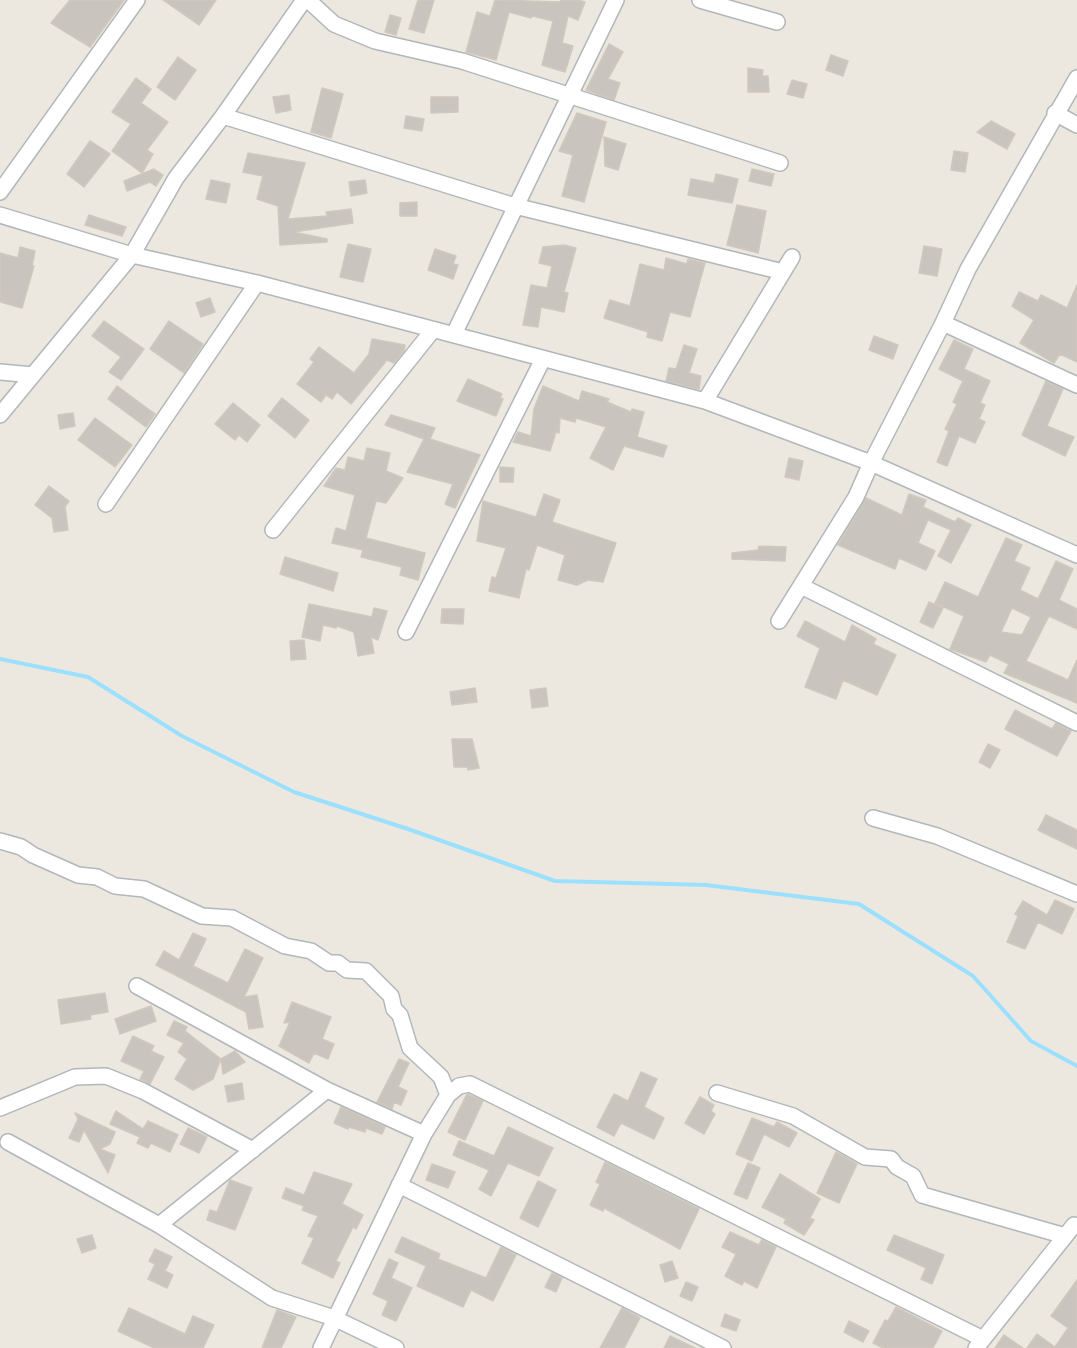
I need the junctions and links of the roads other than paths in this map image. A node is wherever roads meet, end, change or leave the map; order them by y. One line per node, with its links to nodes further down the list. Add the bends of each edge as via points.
1 (137, 0): 12 (street)
2 (306, 0): 7 (street, via 334,24 375,41 462,62); 9 (street)
3 (616, 0): 7 (street)
4 (700, 0): 5 (street)
5 (777, 22)
6 (1077, 78): 8 (street)
7 (567, 97): 11 (street); 13 (street)
8 (1055, 113): 10 (street); 19 (street)
9 (224, 116): 13 (street); 15 (street, via 176,178)
10 (1077, 125)
11 (780, 163)
12 (0, 192)
13 (514, 206): 17 (street); 21 (street)
14 (0, 215): 15 (street)
15 (132, 255): 18 (street); 24 (street)
16 (792, 257): 17 (street)
17 (783, 272): 26 (street)
18 (257, 283): 20 (street); 29 (street)
19 (943, 322): 25 (street); 28 (street)
20 (433, 330): 21 (street); 30 (street)
21 (454, 334): 22 (street)
22 (543, 359): 26 (street); 34 (street)
23 (0, 372): 24 (street)
24 (33, 375): 27 (street)
25 (1077, 385)
26 (705, 401): 28 (street)
27 (0, 415)
28 (871, 463): 31 (street); 32 (street, via 856,497)
29 (106, 504)
30 (273, 530)
31 (1077, 555)
32 (801, 585): 33 (street); 35 (street)
33 (778, 621)
34 (406, 632)
35 (1077, 723)
36 (873, 818): 38 (street, via 937,836)
37 (0, 841): 42 (street, via 78,875 97,877 114,886 144,889 202,916 232,918 285,946 311,951 347,970 366,971 391,996 410,1048 441,1077)
38 (1077, 894)
39 (137, 986): 40 (street)
40 (327, 1090): 44 (street); 46 (street)
41 (717, 1093): 50 (street, via 794,1116 865,1156 891,1159 913,1176 922,1196)
42 (448, 1095): 44 (street); 52 (street, via 459,1086 470,1084)
43 (0, 1108): 46 (street, via 75,1077 106,1076 143,1091)
44 (424, 1134): 47 (street)
45 (8, 1142): 48 (street)
46 (253, 1150): 48 (street)
47 (399, 1185): 51 (street); 55 (street)
48 (159, 1224): 51 (street, via 272,1298)
49 (1077, 1226): 50 (street)
50 (1065, 1236): 52 (street)
51 (334, 1318): 53 (street); 54 (street)
52 (980, 1344)
53 (321, 1348)
54 (396, 1348)
55 (723, 1348)

